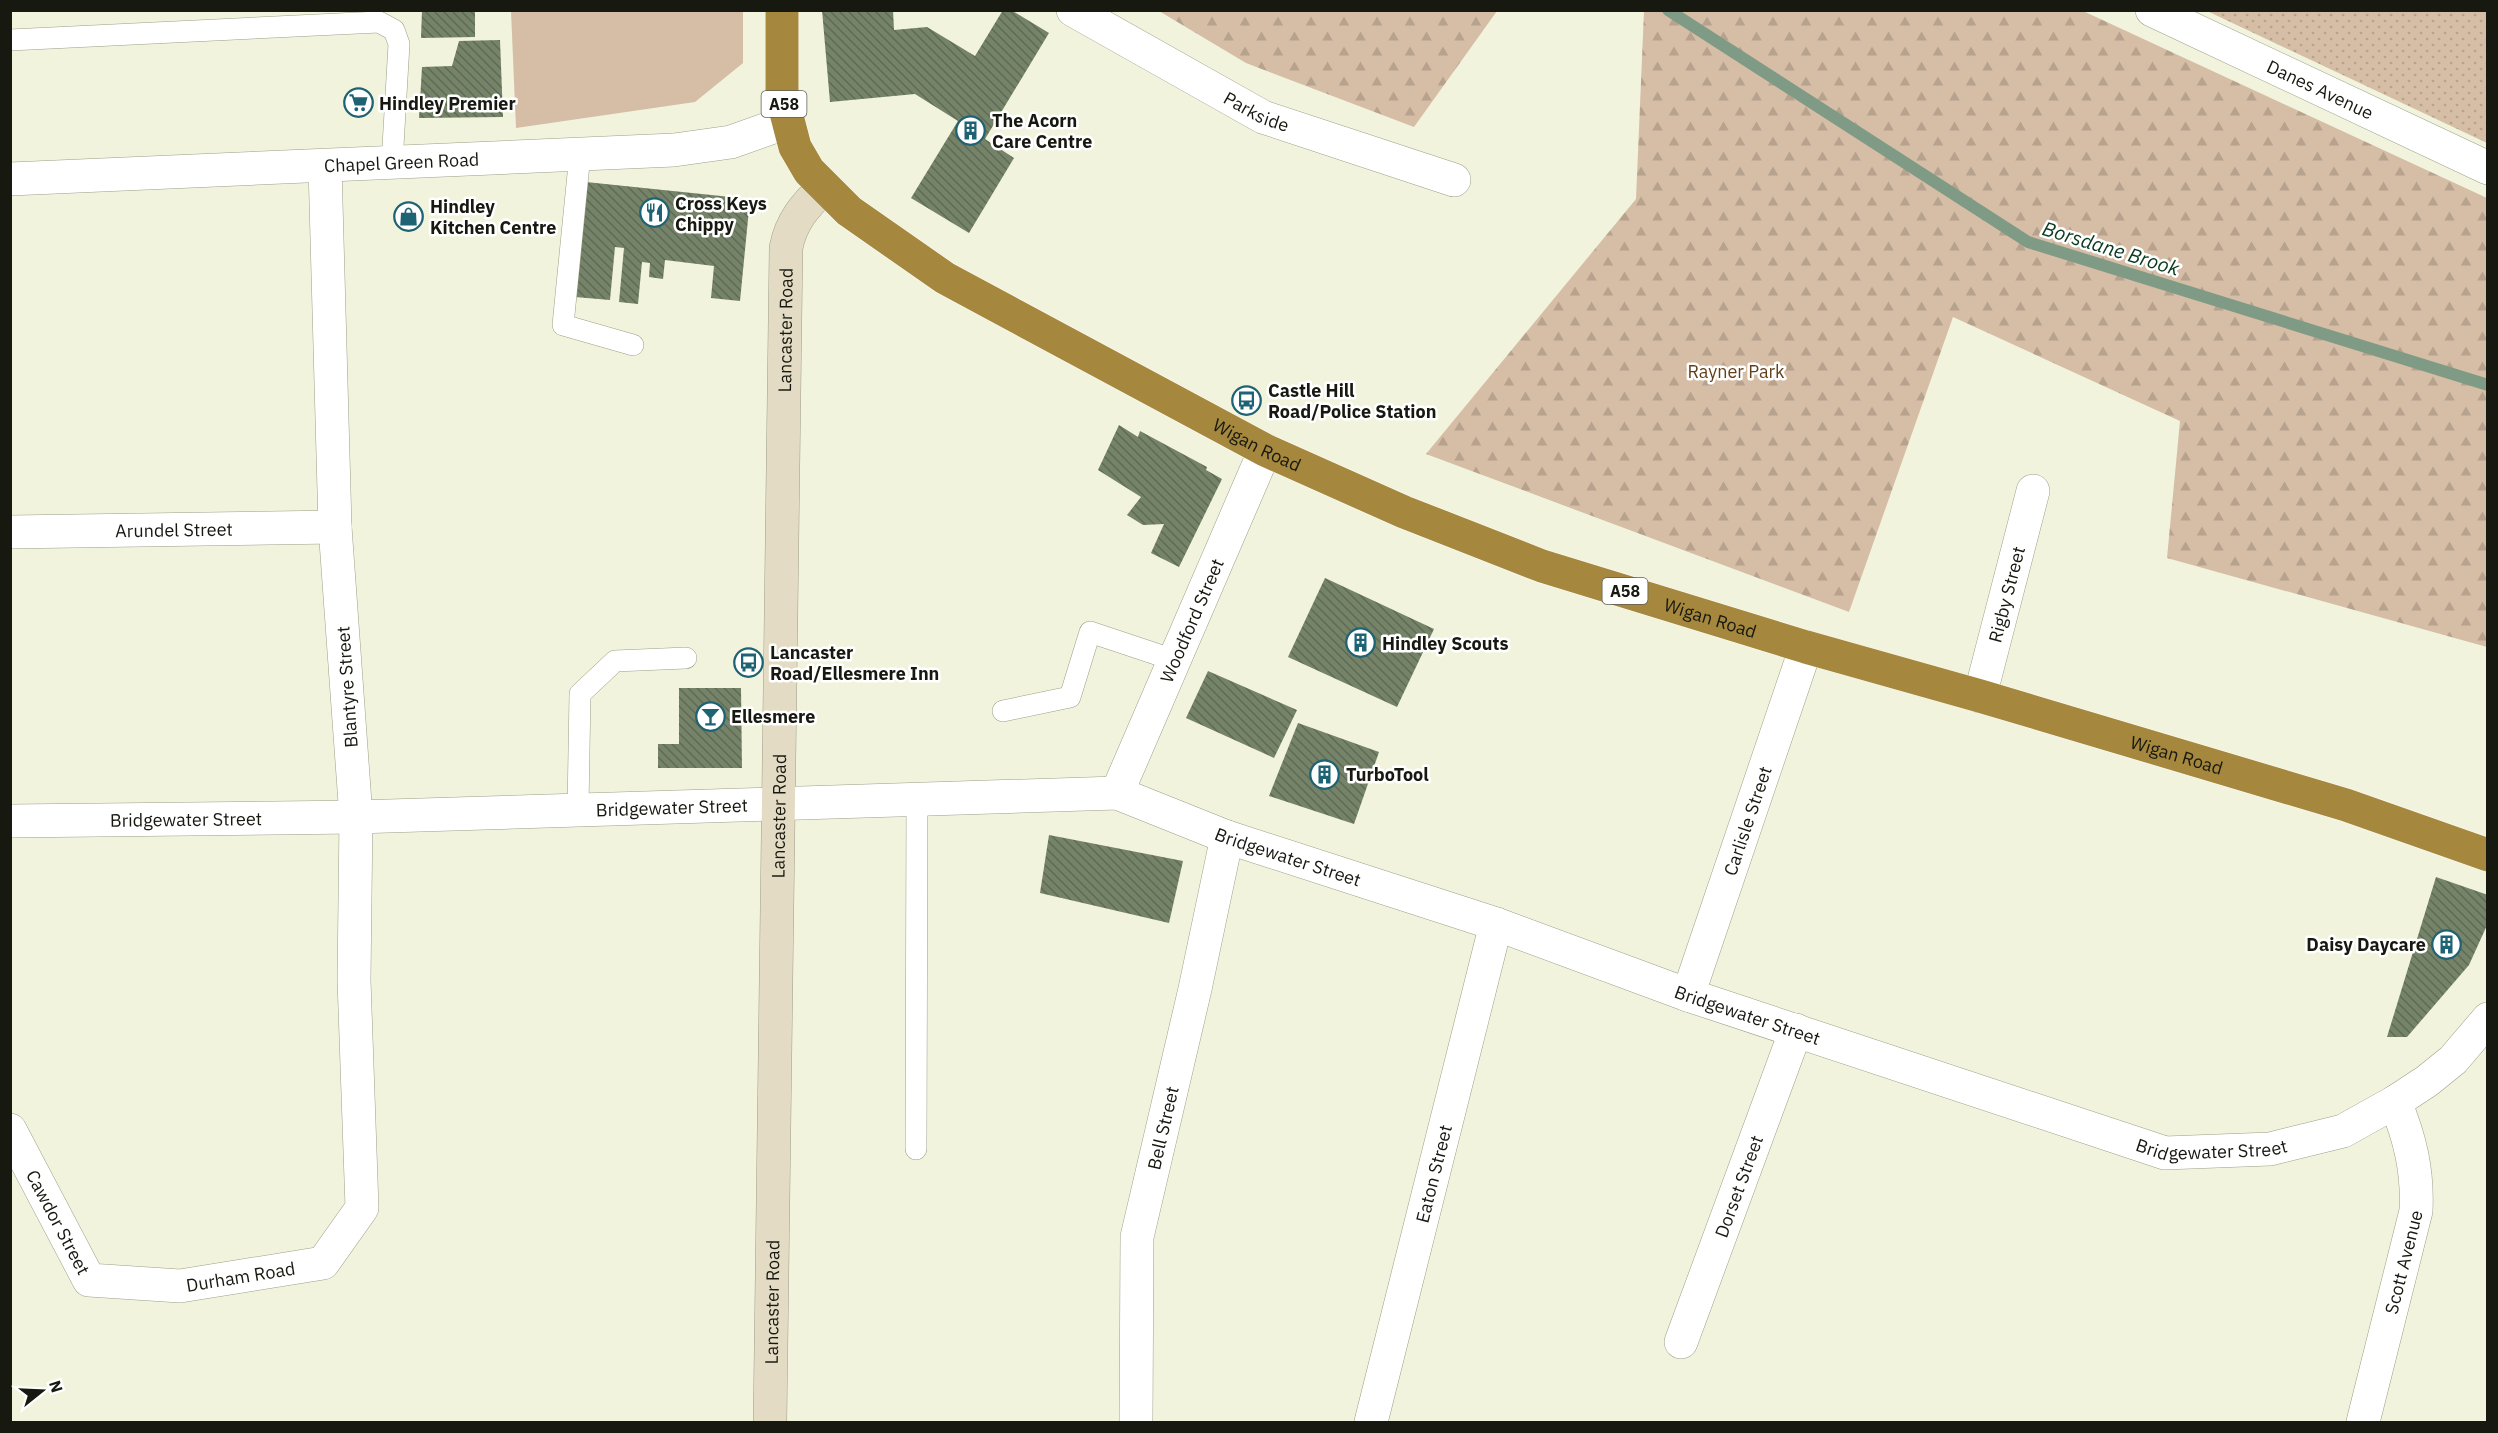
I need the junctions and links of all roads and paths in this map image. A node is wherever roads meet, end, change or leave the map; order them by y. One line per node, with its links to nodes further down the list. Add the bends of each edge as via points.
1 (782, 10): 5 (highway, A58, via 780,62)
2 (1073, 10): 11 (street, Parkside, via 1263,117)
3 (2152, 10): 9 (street, Danes Avenue)
4 (10, 40): 7 (lane, via 379,22 394,30 399,44)
5 (787, 122): 6 (street, Chapel Green Road, via 731,142 674,150); 12 (highway, A58, via 795,147)
6 (580, 154): 7 (street, Chapel Green Road); 13 (lane, via 563,325)
7 (392, 163): 8 (street, Chapel Green Road)
8 (325, 166): 10 (street, Chapel Green Road); 16 (street, Blantyre Street)
9 (2487, 168)
10 (10, 179)
11 (1455, 180)
12 (824, 187): 14 (highway, Wigan Road / A58, via 865,223 945,278); 25 (street, Lancaster Road, via 795,219 786,248)
13 (633, 345)
14 (1265, 450): 18 (highway, Wigan Road / A58, via 1404,512 1542,566); 20 (street, Woodford Street)
15 (2033, 491): 21 (street, Rigby Street)
16 (335, 527): 17 (street, Arundel Street); 27 (street, Blantyre Street)
17 (10, 532)
18 (1806, 647): 21 (highway, Wigan Road / A58); 32 (street, Carlisle Street)
19 (686, 658): 26 (lane, via 615,661 580,694)
20 (1174, 660): 22 (lane, via 1090,632 1070,697); 23 (street, Woodford Street)
21 (1980, 696): 30 (highway, Wigan Road / A58, via 2346,805)
22 (1003, 711)
23 (1117, 793): 24 (street, Bridgewater Street); 29 (street, Bridgewater Street)
24 (917, 799): 25 (street, Bridgewater Street); 37 (lane)
25 (779, 805): 26 (street, Bridgewater Street); 41 (street, Lancaster Road)
26 (578, 808): 27 (street, Bridgewater Street)
27 (356, 817): 28 (street, Bridgewater Street); 38 (street, Blantyre Street, via 354,980)
28 (10, 821)
29 (1227, 837): 31 (street, Bridgewater Street); 42 (street, Bell Street, via 1137,1237)
30 (2487, 855)
31 (1496, 924): 32 (street, Bridgewater Street); 43 (street, Eaton Street)
32 (1688, 994): 34 (street, Bridgewater Street)
33 (2487, 1019): 35 (street, Bridgewater Street, via 2452,1060)
34 (1796, 1030): 35 (street, Bridgewater Street, via 2165,1154 2270,1149 2343,1131); 40 (street, Dorset Street)
35 (2395, 1102): 44 (street, Scott Avenue, via 2413,1155 2416,1211)
36 (10, 1130): 39 (street, Cawdor Street)
37 (916, 1149)
38 (362, 1208): 39 (street, Durham Road, via 323,1263 180,1286)
39 (89, 1280)
40 (1681, 1342)
41 (771, 1422)
42 (1136, 1422)
43 (1371, 1422)
44 (2363, 1422)

